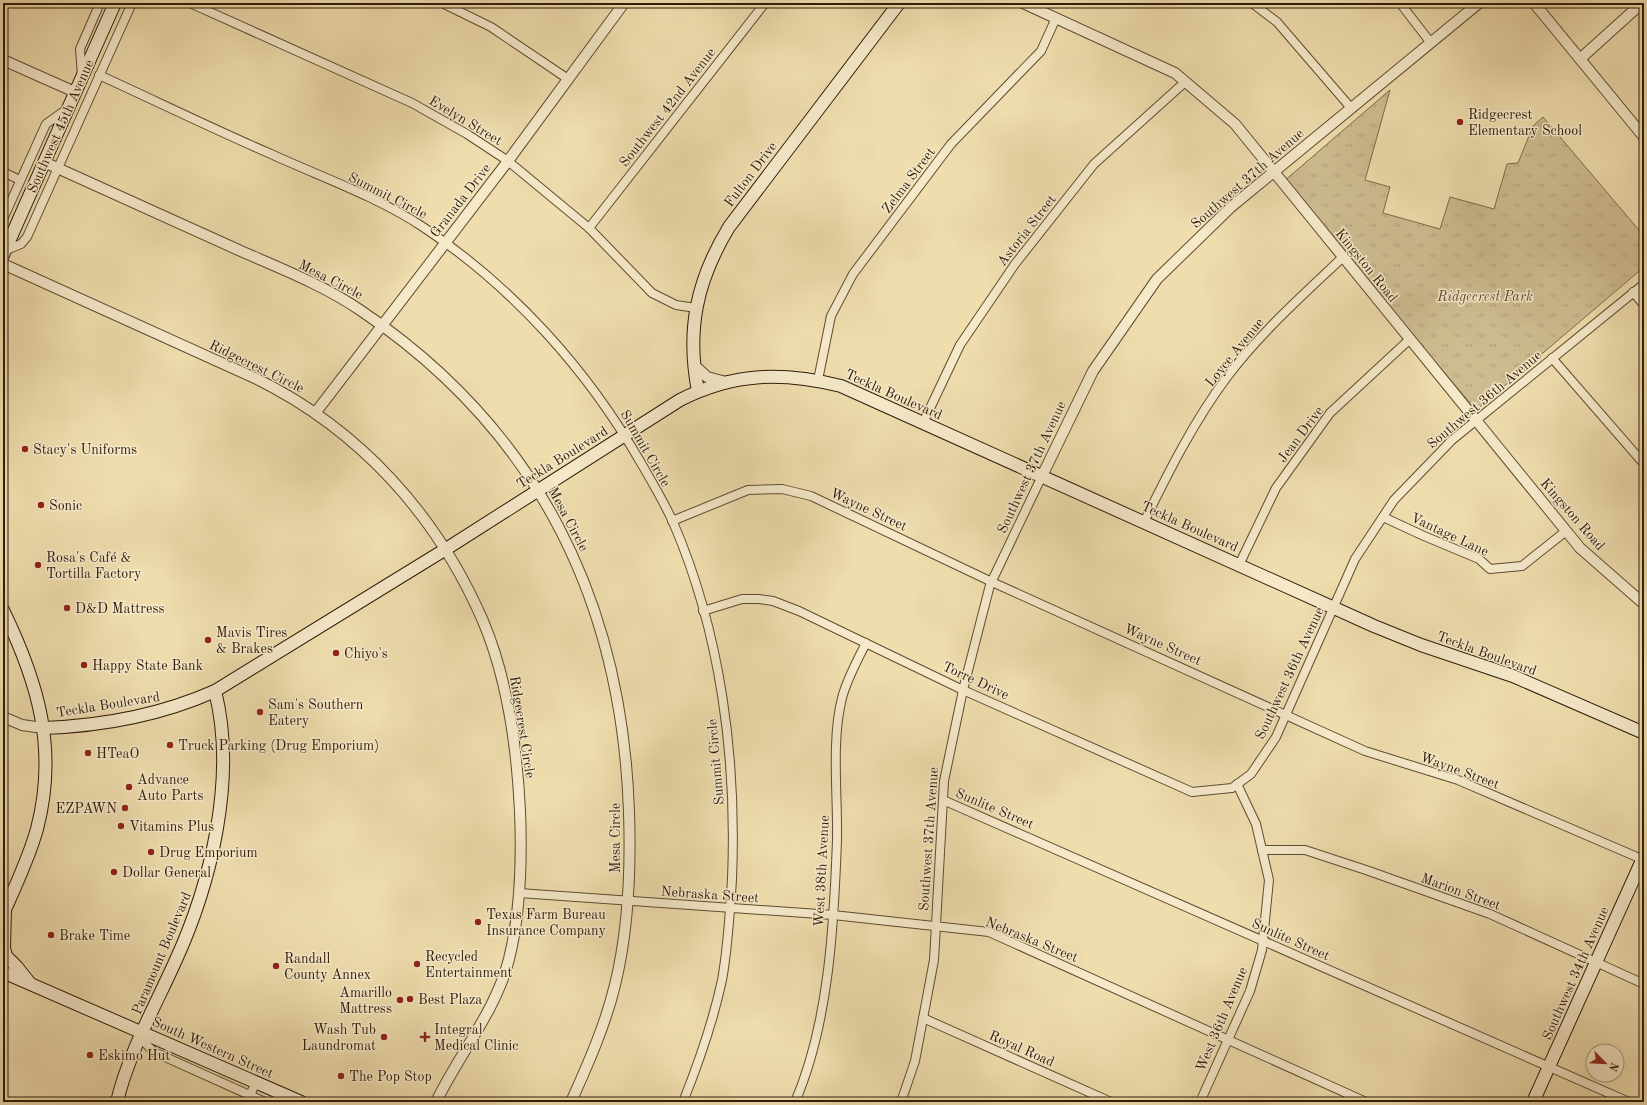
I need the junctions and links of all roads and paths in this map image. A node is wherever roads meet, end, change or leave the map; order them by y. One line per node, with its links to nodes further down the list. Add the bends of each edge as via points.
1 (100, 3): 20 (street, Southwest 45th Avenue, via 80,49)
2 (115, 3): 20 (main road, Southwest 45th Avenue)
3 (132, 3): 19 (street, Southwest 45th Avenue)
4 (190, 3): 27 (street, Evelyn Street, via 412,103)
5 (442, 3): 21 (street, via 491,27)
6 (624, 3): 21 (street, Granada Drive)
7 (765, 3): 35 (street, Southwest 42nd Avenue)
8 (899, 3): 43 (main road, Fulton Drive, via 729,227 707,268)
9 (1023, 3): 15 (street, Kingston Road)
10 (1252, 3): 25 (street, via 1277,22)
11 (1400, 3): 16 (street)
12 (1480, 3): 16 (street, Southwest 37th Avenue)
13 (1534, 3): 17 (street)
14 (1642, 3): 17 (street)
15 (1056, 18): 22 (street, Kingston Road, via 1175,73); 48 (street, Zelma Street, via 1041,51 951,144 853,274 831,316)
16 (1431, 43): 25 (street, Southwest 37th Avenue)
17 (1580, 59): 26 (street)
18 (3, 60): 23 (street)
19 (99, 75): 29 (street, Southwest 45th Avenue); 36 (street, Summit Circle, via 401,213)
20 (82, 77): 23 (main road, Southwest 45th Avenue)
21 (568, 79): 27 (street, Granada Drive)
22 (1185, 82): 31 (street, Kingston Road, via 1235,124); 53 (street, Astoria Street, via 1094,164 1015,264 960,345)
23 (75, 92): 24 (main road, Southwest 45th Avenue)
24 (68, 108): 28 (main road, Southwest 45th Avenue); 32 (street, Southwest 45th Avenue, via 46,124)
25 (1351, 108): 31 (street, Southwest 37th Avenue)
26 (1644, 137)
27 (508, 161): 35 (street, Evelyn Street); 36 (street, Granada Drive)
28 (44, 162): 29 (street, Mesa Circle); 34 (main road, Southwest 45th Avenue)
29 (57, 168): 37 (street, Southwest 45th Avenue, via 27,237 21,244); 44 (street, Mesa Circle, via 332,294 358,308)
30 (3, 172): 32 (street)
31 (1274, 172): 38 (street, Kingston Road); 56 (street, Southwest 37th Avenue, via 1231,207 1157,279 1093,370)
32 (20, 180): 33 (street, Southwest 45th Avenue)
33 (4, 217): 34 (street)
34 (18, 220): 37 (main road, Southwest 45th Avenue)
35 (589, 228): 43 (street, Evelyn Street, via 652,293 676,305)
36 (444, 243): 44 (street, Granada Drive); 54 (street, Summit Circle, via 498,286 535,321 587,381)
37 (4, 253)
38 (1343, 257): 45 (street, Kingston Road); 60 (street, Loyce Avenue, via 1274,324 1227,377 1162,484)
39 (3, 264): 51 (street, Ridgecrest Circle, via 257,379 290,395)
40 (1644, 284): 41 (street, Southwest 36th Avenue)
41 (1633, 292): 42 (street); 46 (street, Southwest 36th Avenue)
42 (1644, 305)
43 (696, 308): 47 (main road, Fulton Drive)
44 (382, 326): 51 (street, Granada Drive); 57 (street, Mesa Circle, via 437,369 462,394 492,428)
45 (1410, 339): 52 (street, Kingston Road); 63 (street, Jean Drive, via 1330,413 1276,488)
46 (1552, 358): 52 (street, Southwest 36th Avenue); 55 (street)
47 (694, 365): 49 (street, via 707,377); 50 (main road, Fulton Drive)
48 (818, 380): 49 (main road, Teckla Boulevard, via 766,376); 53 (main road, Teckla Boulevard, via 841,386)
49 (726, 382): 50 (main road, Teckla Boulevard)
50 (698, 391): 54 (main road, Teckla Boulevard)
51 (316, 412): 62 (street, Ridgecrest Circle, via 353,441 396,484)
52 (1476, 420): 58 (street, Southwest 36th Avenue, via 1425,467 1394,500); 61 (street, Kingston Road)
53 (923, 423): 56 (main road, Teckla Boulevard)
54 (625, 435): 57 (main road, Teckla Boulevard); 59 (street, Summit Circle)
55 (1644, 464)
56 (1042, 476): 60 (main road, Teckla Boulevard); 64 (street, Southwest 37th Avenue)
57 (538, 490): 62 (main road, Teckla Boulevard); 81 (street, Mesa Circle, via 573,553 585,583 597,616 616,692 628,776 630,866)
58 (1383, 517): 61 (street, Vantage Lane, via 1479,559 1490,568 1522,566); 66 (street, Southwest 36th Avenue, via 1355,560)
59 (672, 522): 64 (street, Wayne Street, via 748,490 782,489 811,496); 68 (street, Summit Circle)
60 (1144, 522): 63 (main road, Teckla Boulevard)
61 (1566, 531): 65 (street, Kingston Road, via 1580,548)
62 (446, 549): 71 (main road, Teckla Boulevard); 80 (street, Ridgecrest Circle, via 484,623 499,667 508,706 519,792)
63 (1239, 565): 66 (main road, Teckla Boulevard)
64 (992, 582): 70 (street, Southwest 37th Avenue); 72 (street, Wayne Street)
65 (1644, 604)
66 (1334, 608): 72 (street, Southwest 36th Avenue); 75 (main road, Teckla Boulevard, via 1421,645 1513,676)
67 (3, 610): 74 (main road, via 21,646 31,674)
68 (703, 611): 69 (street, Torre Drive, via 742,599 773,601); 82 (street, Summit Circle, via 718,674 729,750 733,826)
69 (866, 643): 70 (street, Torre Drive); 84 (street, West 38th Avenue, via 846,684 837,726 837,840)
70 (963, 690): 76 (street, Torre Drive, via 1192,792 1232,788); 77 (street, Southwest 37th Avenue, via 944,781)
71 (215, 692): 74 (main road, Teckla Boulevard, via 147,715); 93 (main road, Paramount Boulevard, via 220,724 222,767 211,856 195,914)
72 (1286, 715): 76 (street, Southwest 36th Avenue, via 1276,736 1251,774); 79 (street, Wayne Street, via 1365,751 1458,780)
73 (3, 717): 74 (street, via 22,725)
74 (44, 728): 83 (main road, via 45,765 40,815 33,843)
75 (1644, 733)
76 (1237, 784): 78 (street, West 36th Avenue, via 1256,824)
77 (943, 800): 85 (street, Southwest 37th Avenue); 86 (street, Sunlite Street)
78 (1262, 850): 86 (street, West 36th Avenue, via 1268,880); 87 (street, Marion Street, via 1305,850 1366,870 1490,914)
79 (1644, 858): 87 (main road, Southwest 34th Avenue)
80 (519, 893): 81 (street, Nebraska Street); 101 (street, Ridgecrest Circle, via 515,929 501,983 489,1010)
81 (627, 901): 82 (street, Nebraska Street); 102 (street, Mesa Circle, via 622,952 604,1025)
82 (730, 908): 84 (street, Nebraska Street); 103 (street, Summit Circle, via 722,978 713,1016 705,1046)
83 (4, 911): 90 (main road, via 6,956 17,966)
84 (833, 916): 85 (street, Nebraska Street); 104 (street, West 38th Avenue, via 821,1012 812,1051)
85 (936, 927): 92 (street, Southwest 37th Avenue, via 934,960); 94 (street, Nebraska Street, via 989,932)
86 (1263, 940): 94 (street, West 36th Avenue, via 1250,992); 95 (street, Sunlite Street)
87 (1596, 962): 91 (street, Marion Street); 95 (main road, Southwest 34th Avenue)
88 (3, 972): 90 (main road, South Western Street)
89 (3, 981): 90 (main road)
90 (27, 982): 93 (main road, South Western Street)
91 (1644, 984)
92 (923, 1018): 105 (street, Southwest 37th Avenue); 106 (street, Royal Road)
93 (142, 1036): 96 (main road, South Western Street); 97 (street, via 154,1052); 98 (main road, Paramount Boulevard)
94 (1228, 1040): 107 (street, West 36th Avenue); 108 (street, Nebraska Street)
95 (1549, 1067): 109 (main road, Southwest 34th Avenue); 110 (street, Sunlite Street)
96 (256, 1082): 97 (street); 100 (main road, South Western Street)
97 (248, 1099): 99 (street)
98 (117, 1102)
99 (264, 1102)
100 (301, 1102)
101 (436, 1102)
102 (571, 1102)
103 (683, 1102)
104 (795, 1102)
105 (901, 1102)
106 (1111, 1102)
107 (1200, 1102)
108 (1366, 1102)
109 (1533, 1102)
110 (1628, 1102)

